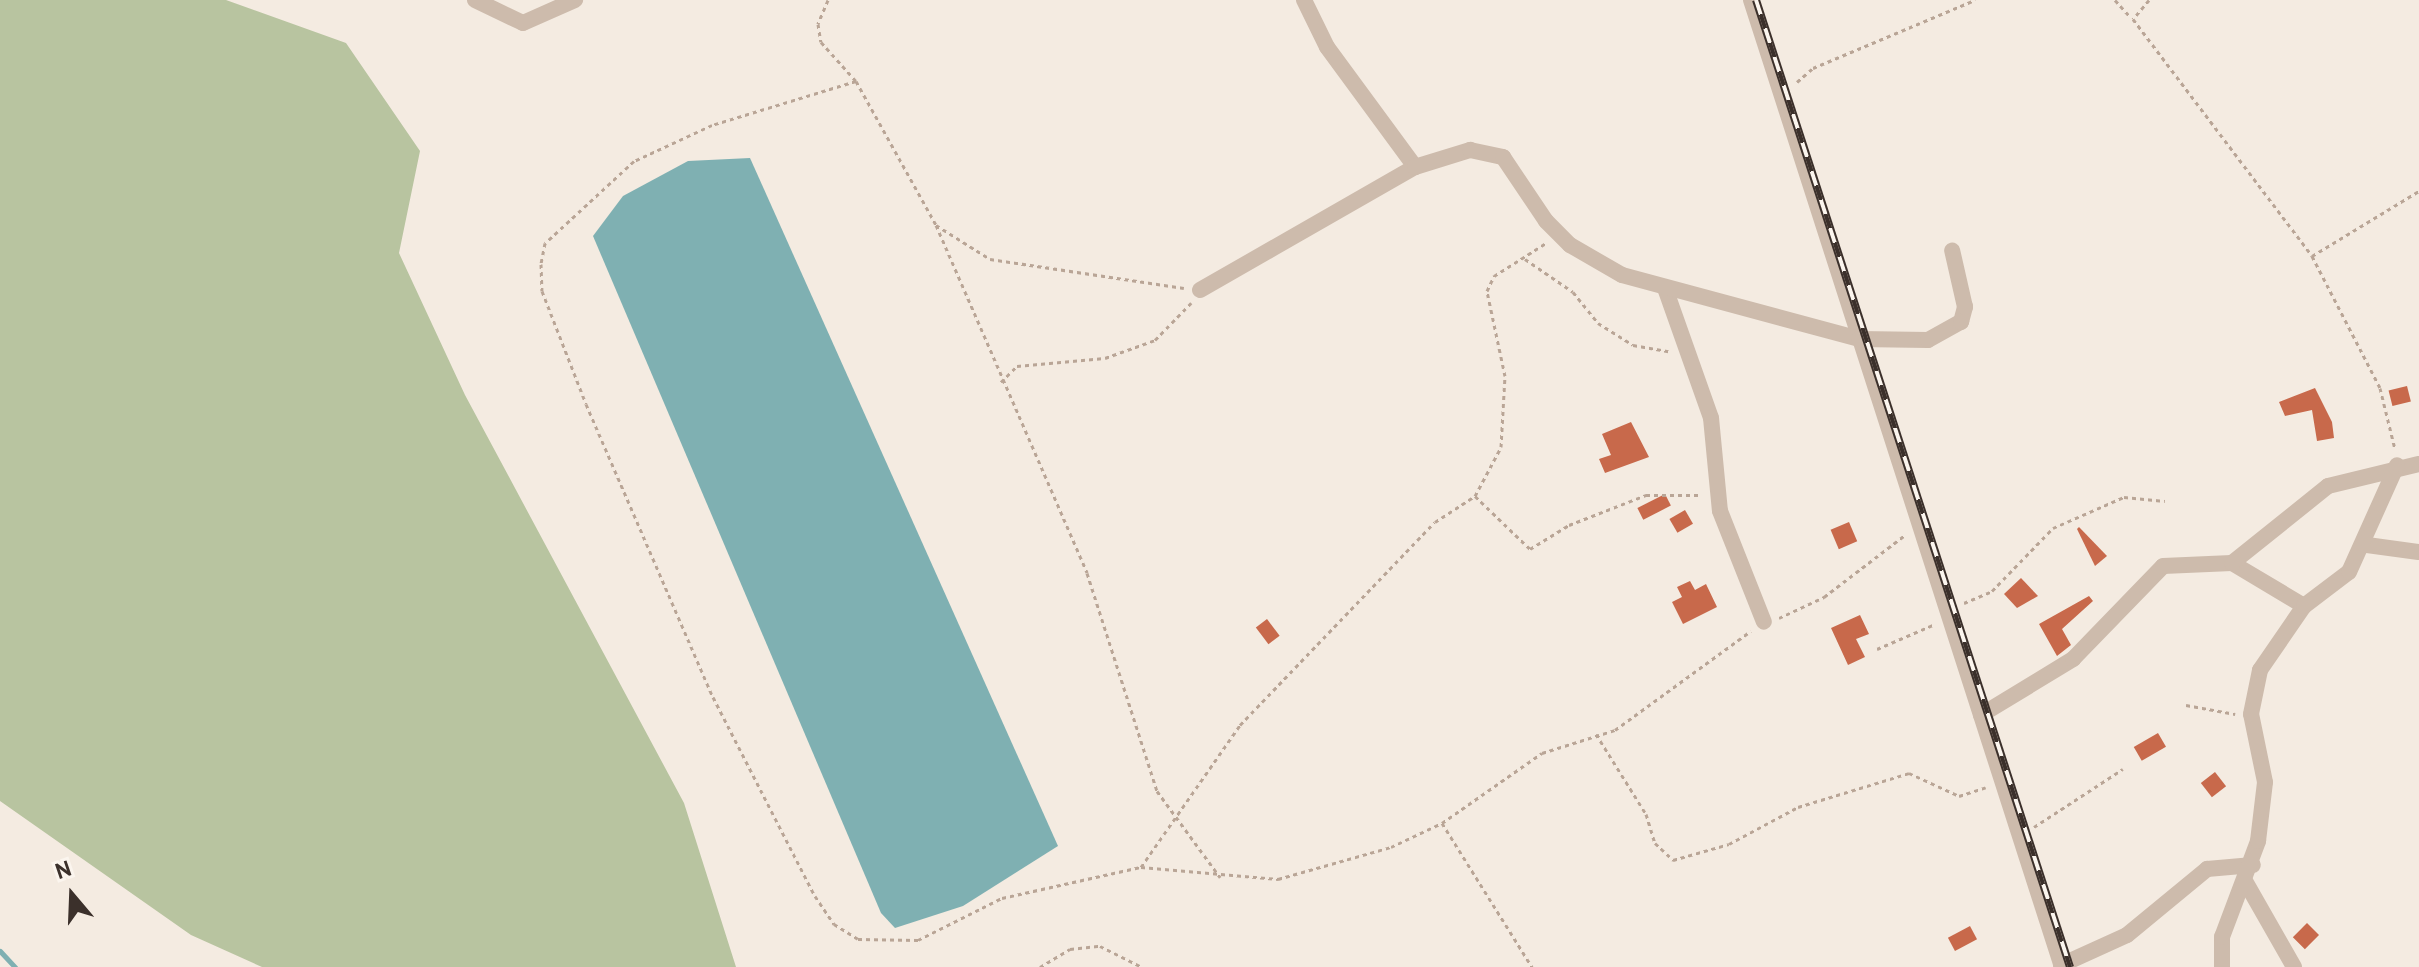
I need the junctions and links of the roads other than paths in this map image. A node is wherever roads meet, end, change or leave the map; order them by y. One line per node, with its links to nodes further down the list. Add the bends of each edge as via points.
1 (475, 0): 2 (street, via 523,23)
2 (575, 0)
3 (1304, 0): 5 (street, via 1327,47)
4 (1751, 0): 9 (street)
5 (1415, 167): 7 (street, via 1490,149 1557,232 1612,269); 8 (street)
6 (1952, 250): 9 (street, via 1965,307 1961,322 1928,340)
7 (1665, 288): 9 (street); 16 (street, via 1683,353 1711,418 1717,497)
8 (1200, 290)
9 (1859, 339): 17 (street)
10 (2419, 464): 11 (street)
11 (2397, 465): 12 (street); 14 (street, via 2311,495)
12 (2367, 545): 13 (street); 15 (street, via 2349,572)
13 (2419, 552)
14 (2232, 563): 15 (street); 17 (street, via 2163,566 2080,653)
15 (2304, 606): 18 (street, via 2271,647 2251,714 2265,782)
16 (1764, 622)
17 (1981, 715): 20 (street)
18 (2253, 865): 19 (street); 20 (street, via 2207,869 2127,935)
19 (2245, 881): 21 (street, via 2222,937); 22 (street)
20 (2061, 966)
21 (2222, 967)
22 (2294, 967)

